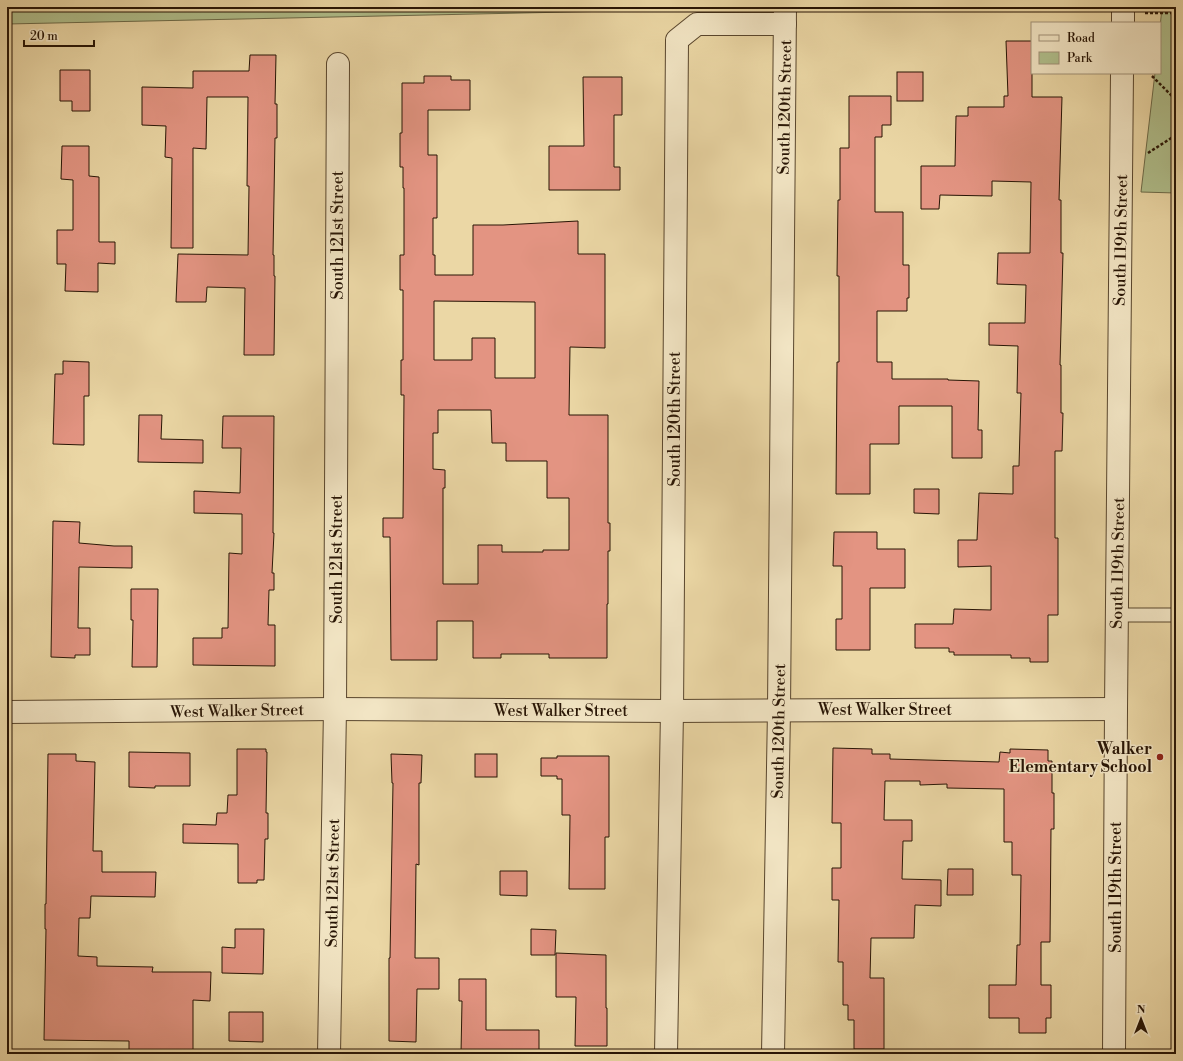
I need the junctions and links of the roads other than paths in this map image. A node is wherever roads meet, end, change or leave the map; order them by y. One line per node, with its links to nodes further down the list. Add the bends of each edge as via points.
1 (785, 16): 8 (street, South 120th Street); 9 (street, South 120th Street, via 697,24 677,40)
2 (338, 64): 6 (street, South 121st Street)
3 (1122, 74): 4 (street, South 119th Street)
4 (1117, 615): 5 (lane); 7 (street, South 119th Street)
5 (1176, 615)
6 (335, 709): 9 (street, West Walker Street); 10 (street, West Walker Street); 11 (street, South 121st Street)
7 (1116, 709): 8 (street, West Walker Street); 14 (street, South 119th Street)
8 (779, 710): 9 (street, West Walker Street); 13 (street, South 120th Street)
9 (672, 711): 12 (street, South 120th Street)
10 (7, 712)
11 (329, 1054)
12 (666, 1054)
13 (773, 1054)
14 (1114, 1054)

